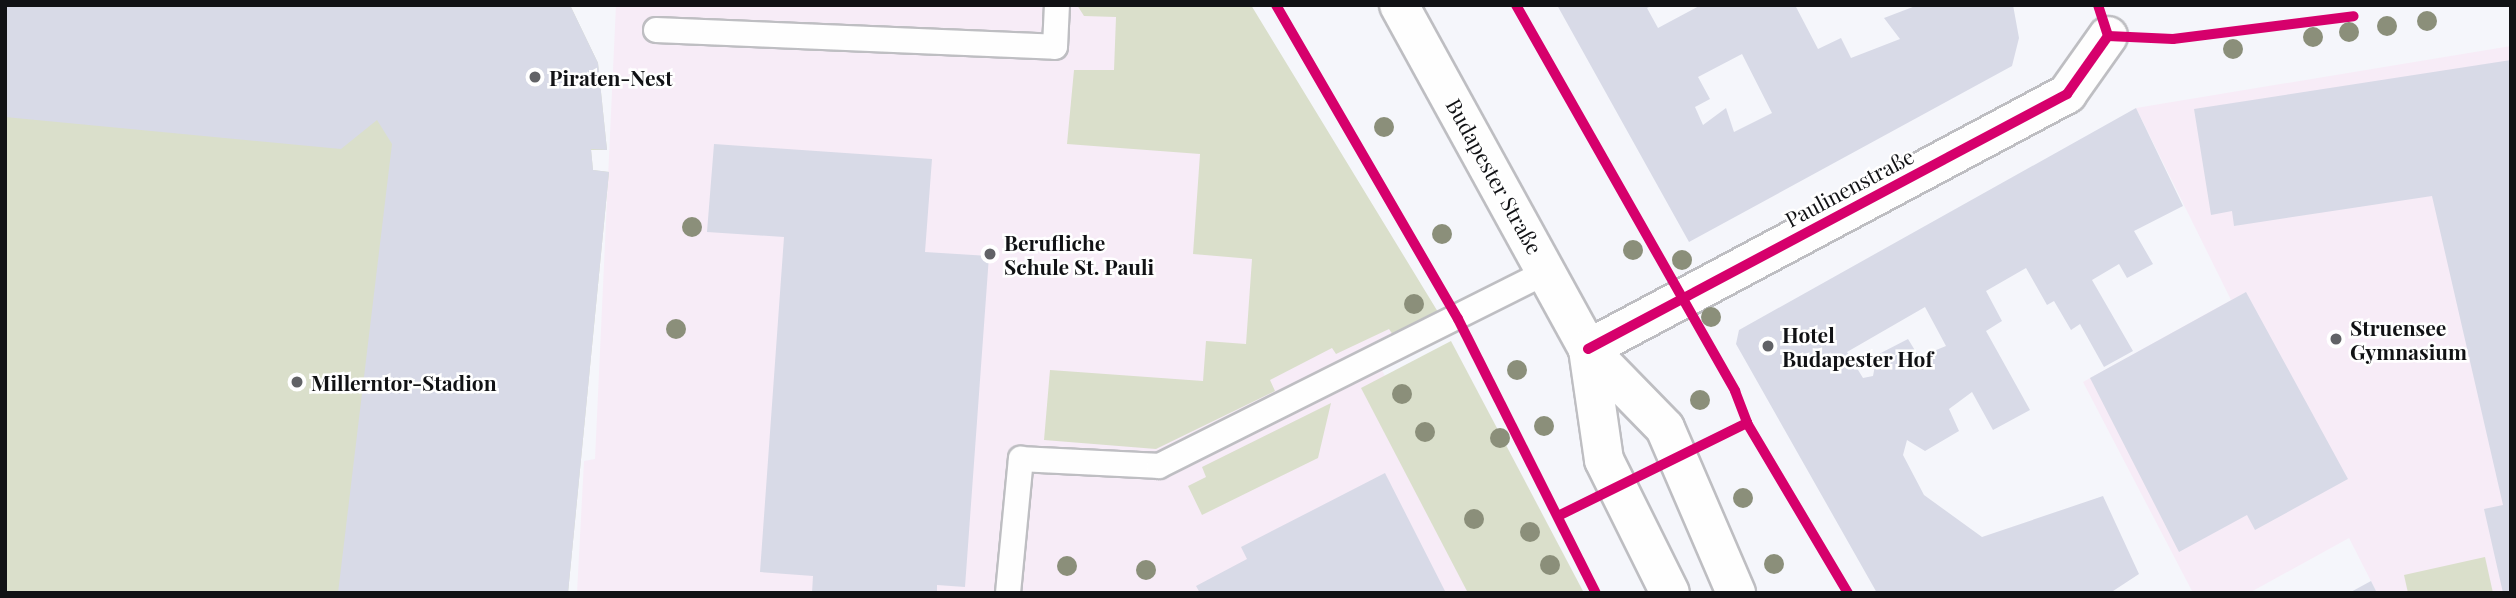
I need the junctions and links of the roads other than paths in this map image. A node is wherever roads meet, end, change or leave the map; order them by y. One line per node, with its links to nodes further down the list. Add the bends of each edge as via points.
1 (1057, 5): 3 (lane, via 1055,47)
2 (1399, 5): 5 (main road, Budapester Straße)
3 (656, 30)
4 (2108, 36): 6 (main road, Paulinenstraße, via 2067,94)
5 (1548, 272): 6 (main road, Budapester Straße); 7 (lane, via 1159,466 1021,459)
6 (1588, 349): 8 (main road, Budapester Straße, via 1604,460); 9 (main road, Budapester Straße, via 1665,428)
7 (1008, 593)
8 (1670, 593)
9 (1736, 593)

